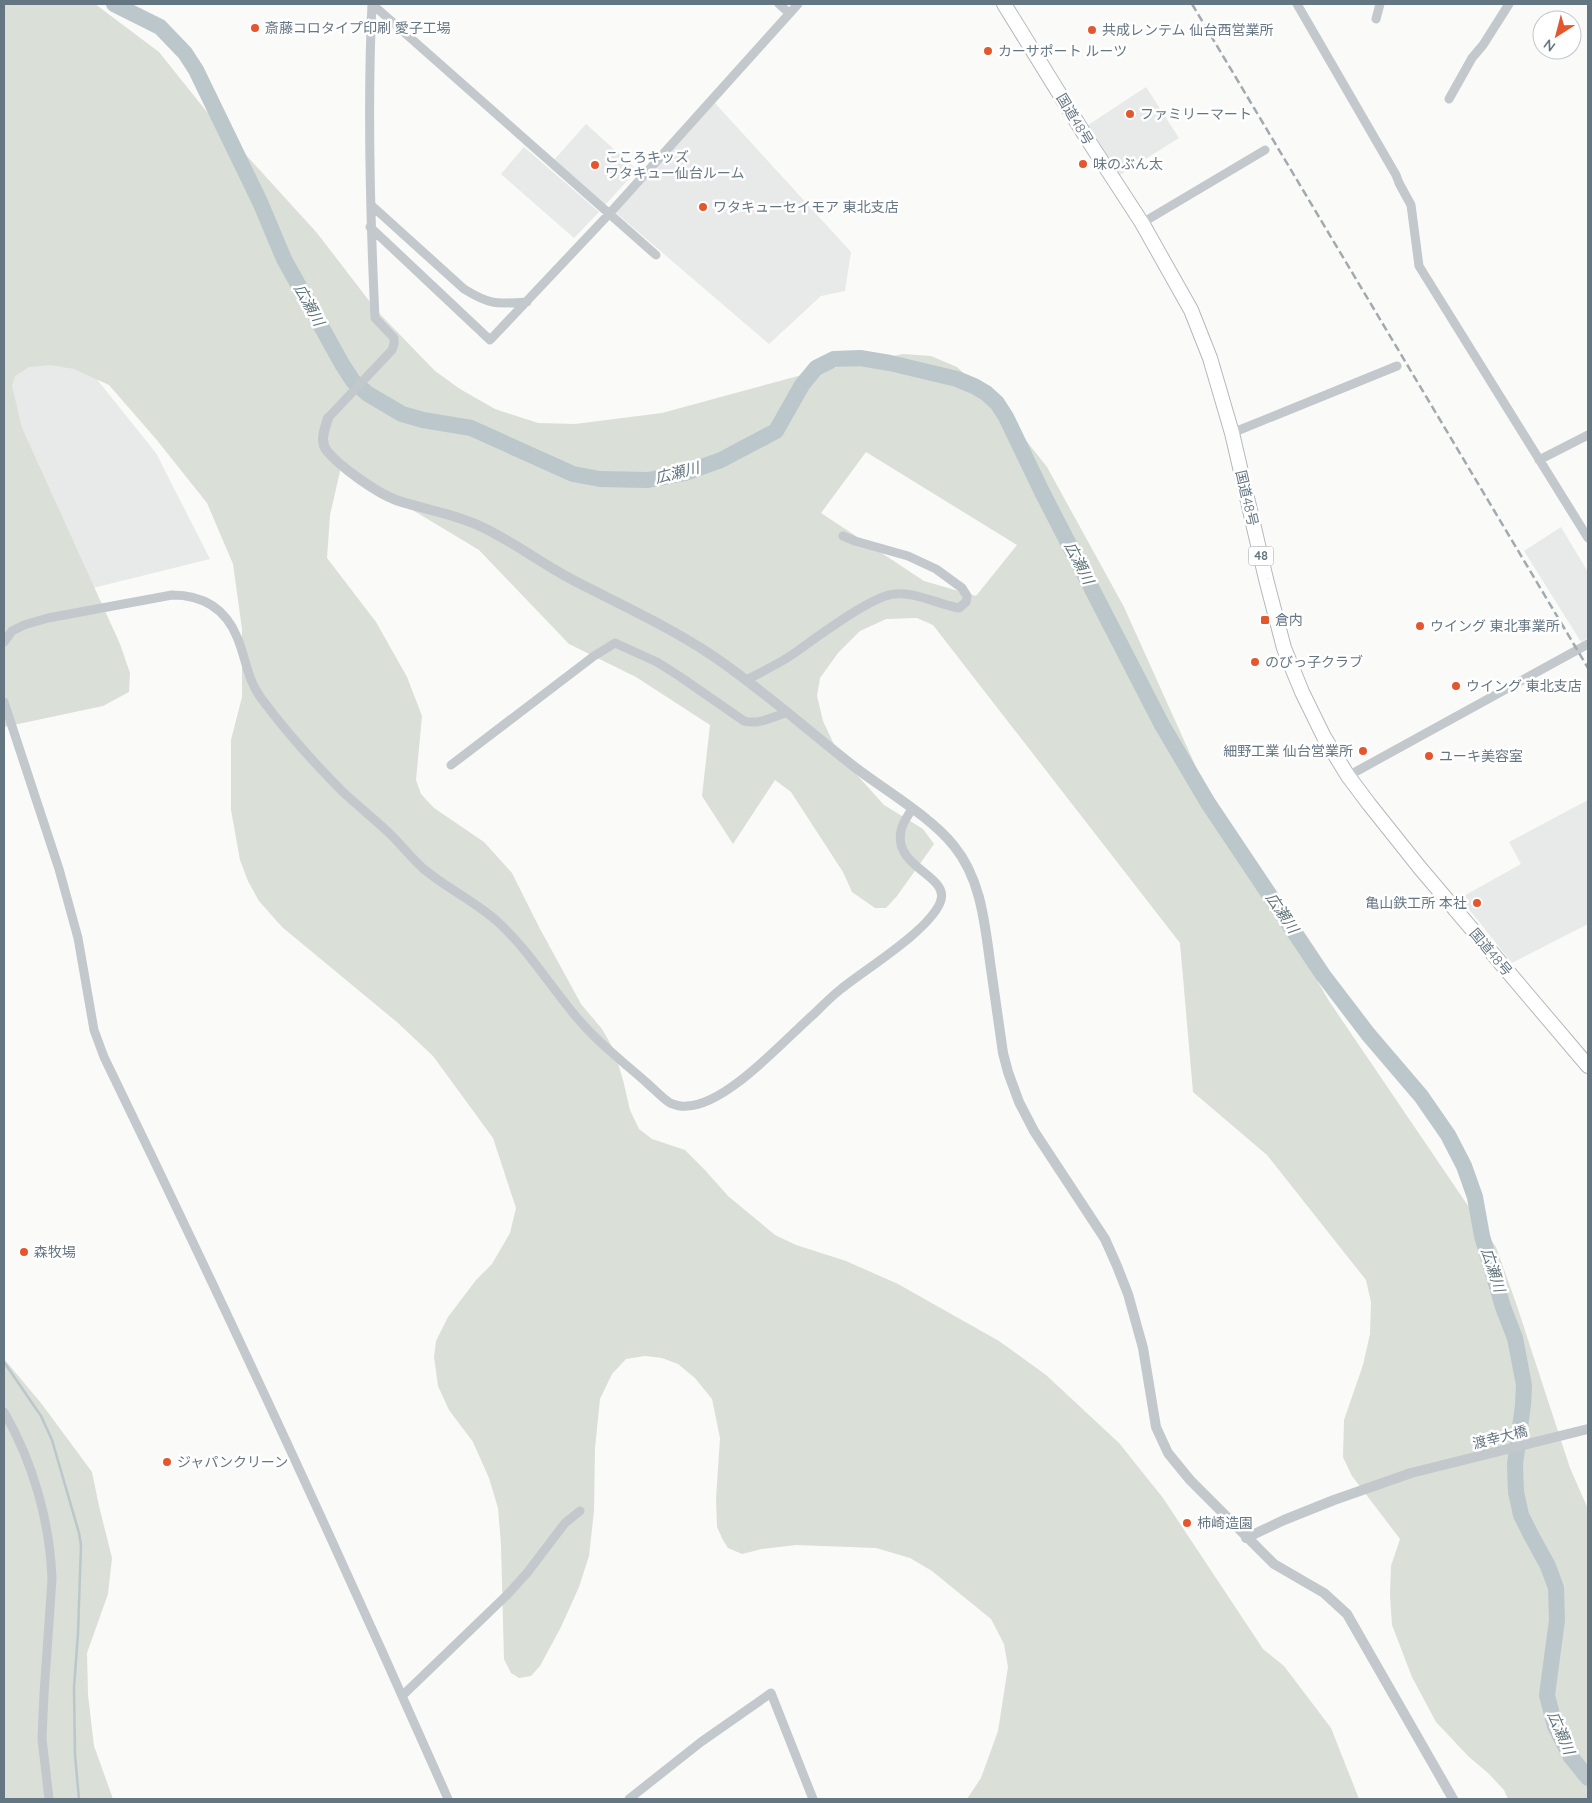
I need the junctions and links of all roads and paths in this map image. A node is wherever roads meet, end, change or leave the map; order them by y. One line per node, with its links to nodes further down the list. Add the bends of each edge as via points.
1 (372, 4): 12 (street, via 369,49); 13 (street)
2 (779, 4): 8 (street)
3 (798, 4): 8 (street)
4 (1004, 4): 14 (highway, 国道48号 / 48)
5 (1296, 4): 22 (street, via 1411,205 1419,266)
6 (1380, 4): 9 (street)
7 (1509, 4): 10 (street)
8 (789, 14): 13 (street)
9 (1376, 18)
10 (1449, 99)
11 (1265, 150): 14 (street)
12 (371, 205): 15 (street); 17 (street, via 478,297 494,303)
13 (610, 213): 16 (street); 17 (street)
14 (1142, 223): 20 (highway, 国道48号 / 48, via 1191,310 1210,358)
15 (370, 227): 17 (street, via 490,340); 19 (street, via 375,318 394,338 394,344 387,358)
16 (656, 255)
17 (527, 302)
18 (1397, 366): 20 (street)
19 (328, 418): 27 (street, via 322,442 326,450 336,461 374,487 394,499 449,513 482,527 571,579 667,628)
20 (1232, 433): 31 (highway, 国道48号 / 48, via 1284,648 1318,726)
21 (1588, 434): 22 (street)
22 (1539, 460): 24 (street)
23 (843, 536): 27 (street, via 908,556 936,569 962,588 968,596 966,602 959,608 911,595 896,593 883,596 784,660)
24 (1588, 538)
25 (4, 642): 32 (street, via 12,631 48,618 172,594 203,599 220,611 237,636 252,685 262,700 343,791 428,872 496,921 524,949 580,1022 612,1054 670,1103 683,1107 699,1105 719,1096 840,990 925,923 940,902 941,892 938,884 908,860 904,850 901,830)
26 (1588, 644): 31 (street)
27 (746, 680): 29 (street)
28 (4, 702): 38 (street, via 59,868 78,938 94,1030 104,1057 194,1242)
29 (786, 712): 30 (street, via 759,722 744,720 657,662 615,643); 32 (street)
30 (451, 765)
31 (1348, 776): 33 (highway, 国道48号 / 48, via 1420,868)
32 (912, 809): 37 (street, via 935,826 969,869 984,917 1008,1072 1034,1131 1105,1240 1117,1266 1142,1348 1153,1412 1162,1440 1190,1480)
33 (1588, 1066)
34 (4, 1412): 39 (street, via 27,1461 45,1518 52,1565 42,1739)
35 (1588, 1429): 37 (street, 渡幸大橋, via 1419,1472 1334,1500)
36 (580, 1511): 38 (street, via 564,1523 507,1595)
37 (1246, 1538): 43 (street, via 1274,1564 1324,1593 1347,1614)
38 (402, 1696): 40 (street)
39 (49, 1799)
40 (448, 1799)
41 (629, 1799): 42 (street, via 701,1742 771,1693)
42 (813, 1799)
43 (1453, 1799)

